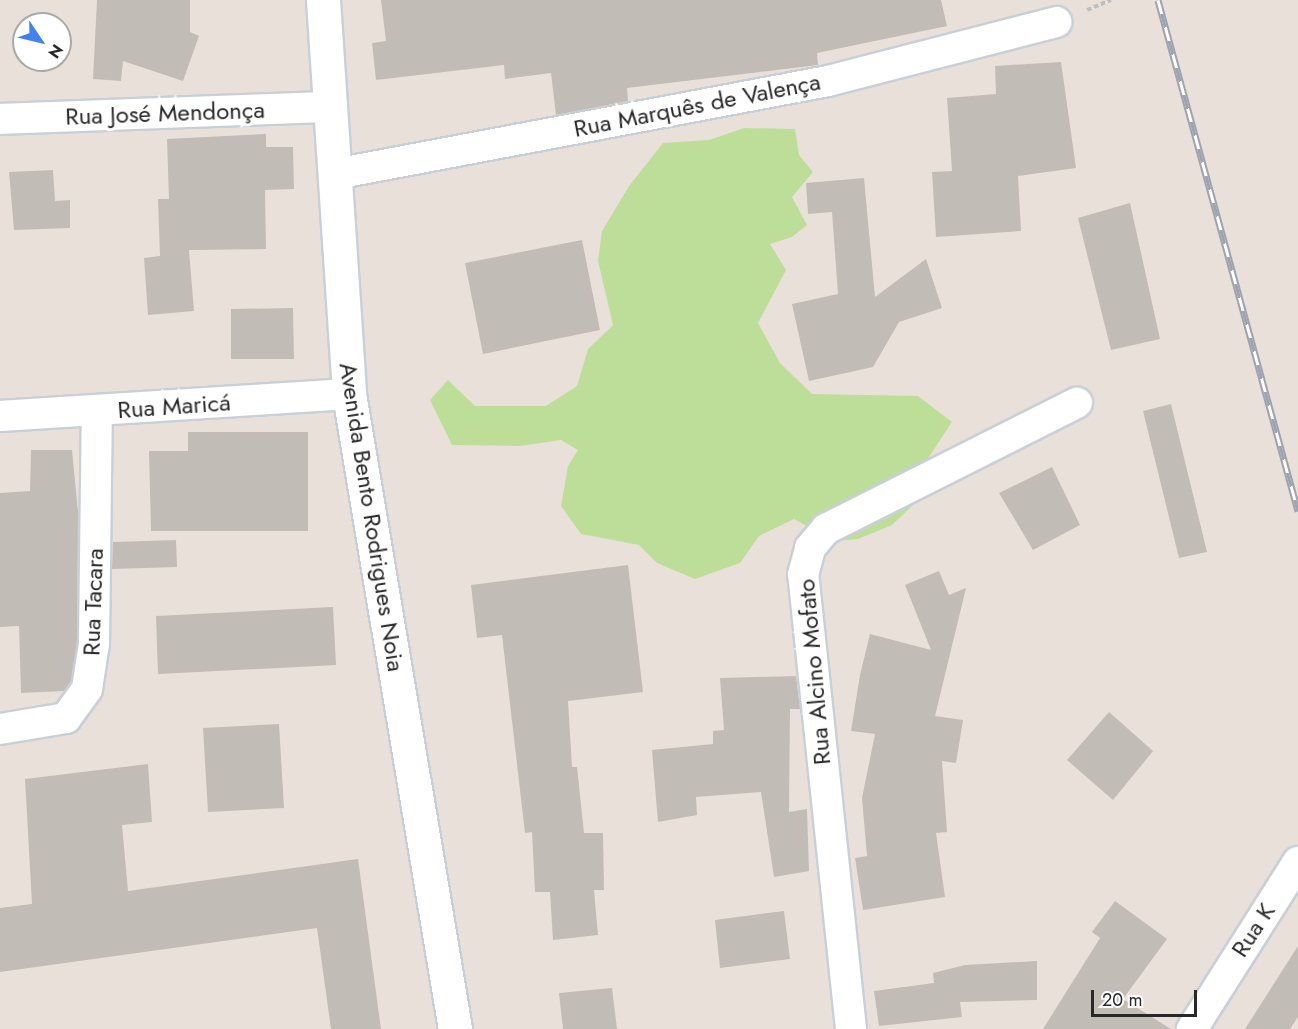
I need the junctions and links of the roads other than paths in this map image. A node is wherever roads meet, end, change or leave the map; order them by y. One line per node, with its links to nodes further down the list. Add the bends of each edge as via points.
1 (323, 0): 3 (street, Avenida Bento Rodrigues Noia)
2 (1056, 22): 5 (street, Rua Marquês de Valença, via 828,81)
3 (331, 107): 4 (street, Rua José Mendonça); 5 (street, Avenida Bento Rodrigues Noia)
4 (0, 119)
5 (335, 174): 6 (street, Avenida Bento Rodrigues Noia)
6 (349, 394): 8 (street, Rua Maricá); 12 (street, Avenida Bento Rodrigues Noia)
7 (1077, 403): 13 (street, Rua Alcino Mofato, via 826,529 810,548 803,575)
8 (97, 412): 9 (street, Rua Maricá); 10 (street, Rua Tacara, via 94,644 87,689 66,718)
9 (0, 416)
10 (0, 729)
11 (1298, 862): 14 (street, Rua K)
12 (455, 1029)
13 (851, 1029)
14 (1192, 1029)

